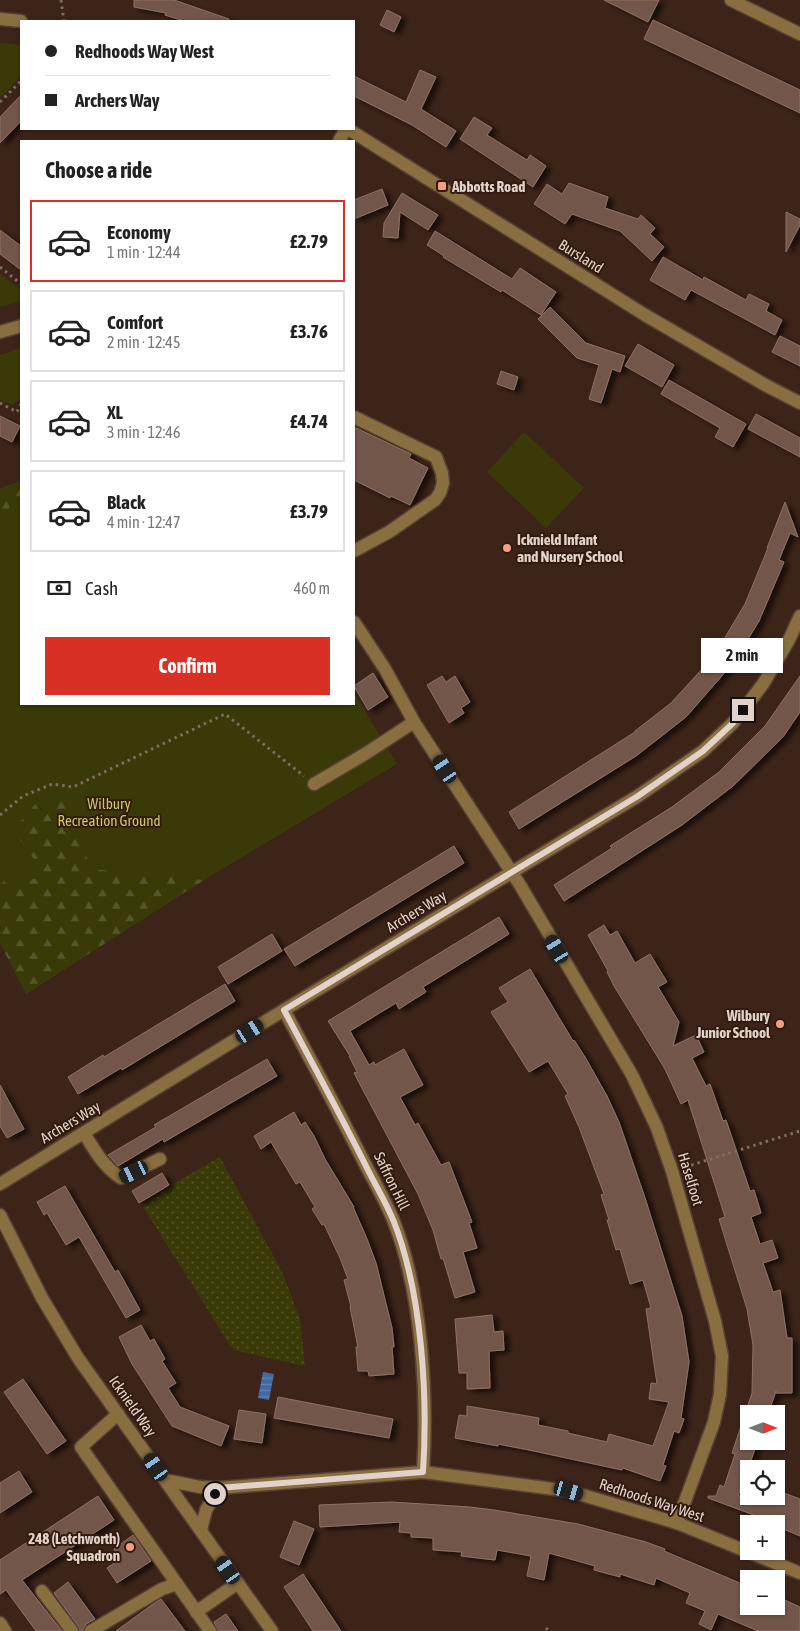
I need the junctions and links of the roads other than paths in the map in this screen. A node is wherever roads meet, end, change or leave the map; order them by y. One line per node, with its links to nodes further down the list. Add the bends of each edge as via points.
1 (731, 0): 4 (street)
2 (0, 19): 3 (street)
3 (20, 21)
4 (800, 34)
5 (349, 130): 8 (street, Bursland, via 645,315)
6 (20, 326): 7 (street)
7 (0, 332)
8 (800, 403)
9 (355, 417): 10 (street, via 436,457 443,483 429,504)
10 (355, 550)
11 (800, 616): 15 (street, Archers Way, via 764,684 733,723 703,751 638,796)
12 (355, 624): 13 (street, Haselfoot)
13 (414, 722): 14 (street); 15 (street, Haselfoot)
14 (314, 784)
15 (512, 872): 16 (street, Archers Way); 25 (street, Haselfoot, via 632,1076 657,1128 715,1321 722,1356 720,1394 714,1422)
16 (284, 1010): 17 (street, Archers Way); 22 (street, Saffron Hill, via 394,1222 409,1272 420,1342 425,1441)
17 (84, 1133): 18 (street, via 100,1161 121,1178); 19 (street, Archers Way)
18 (160, 1159)
19 (0, 1184)
20 (0, 1215): 21 (street, Icknield Way, via 47,1306 78,1358)
21 (118, 1414): 23 (street, Icknield Way); 29 (street, via 81,1447)
22 (423, 1472): 24 (street, Redhoods Way West); 25 (street, Redhoods Way West, via 569,1491)
23 (165, 1480): 24 (street, Redhoods Way West); 26 (street, Icknield Way)
24 (219, 1488): 26 (street, via 206,1510)
25 (677, 1523): 27 (street, Redhoods Way West)
26 (201, 1530): 28 (street, Icknield Way)
27 (800, 1573)
28 (238, 1583): 31 (street); 37 (street, Icknield Way)
29 (177, 1584): 31 (street); 35 (street, via 162,1589)
30 (42, 1591): 34 (street)
31 (196, 1612): 36 (street)
32 (0, 1623): 33 (street)
33 (5, 1631)
34 (72, 1631)
35 (91, 1631)
36 (210, 1631)
37 (272, 1631)

